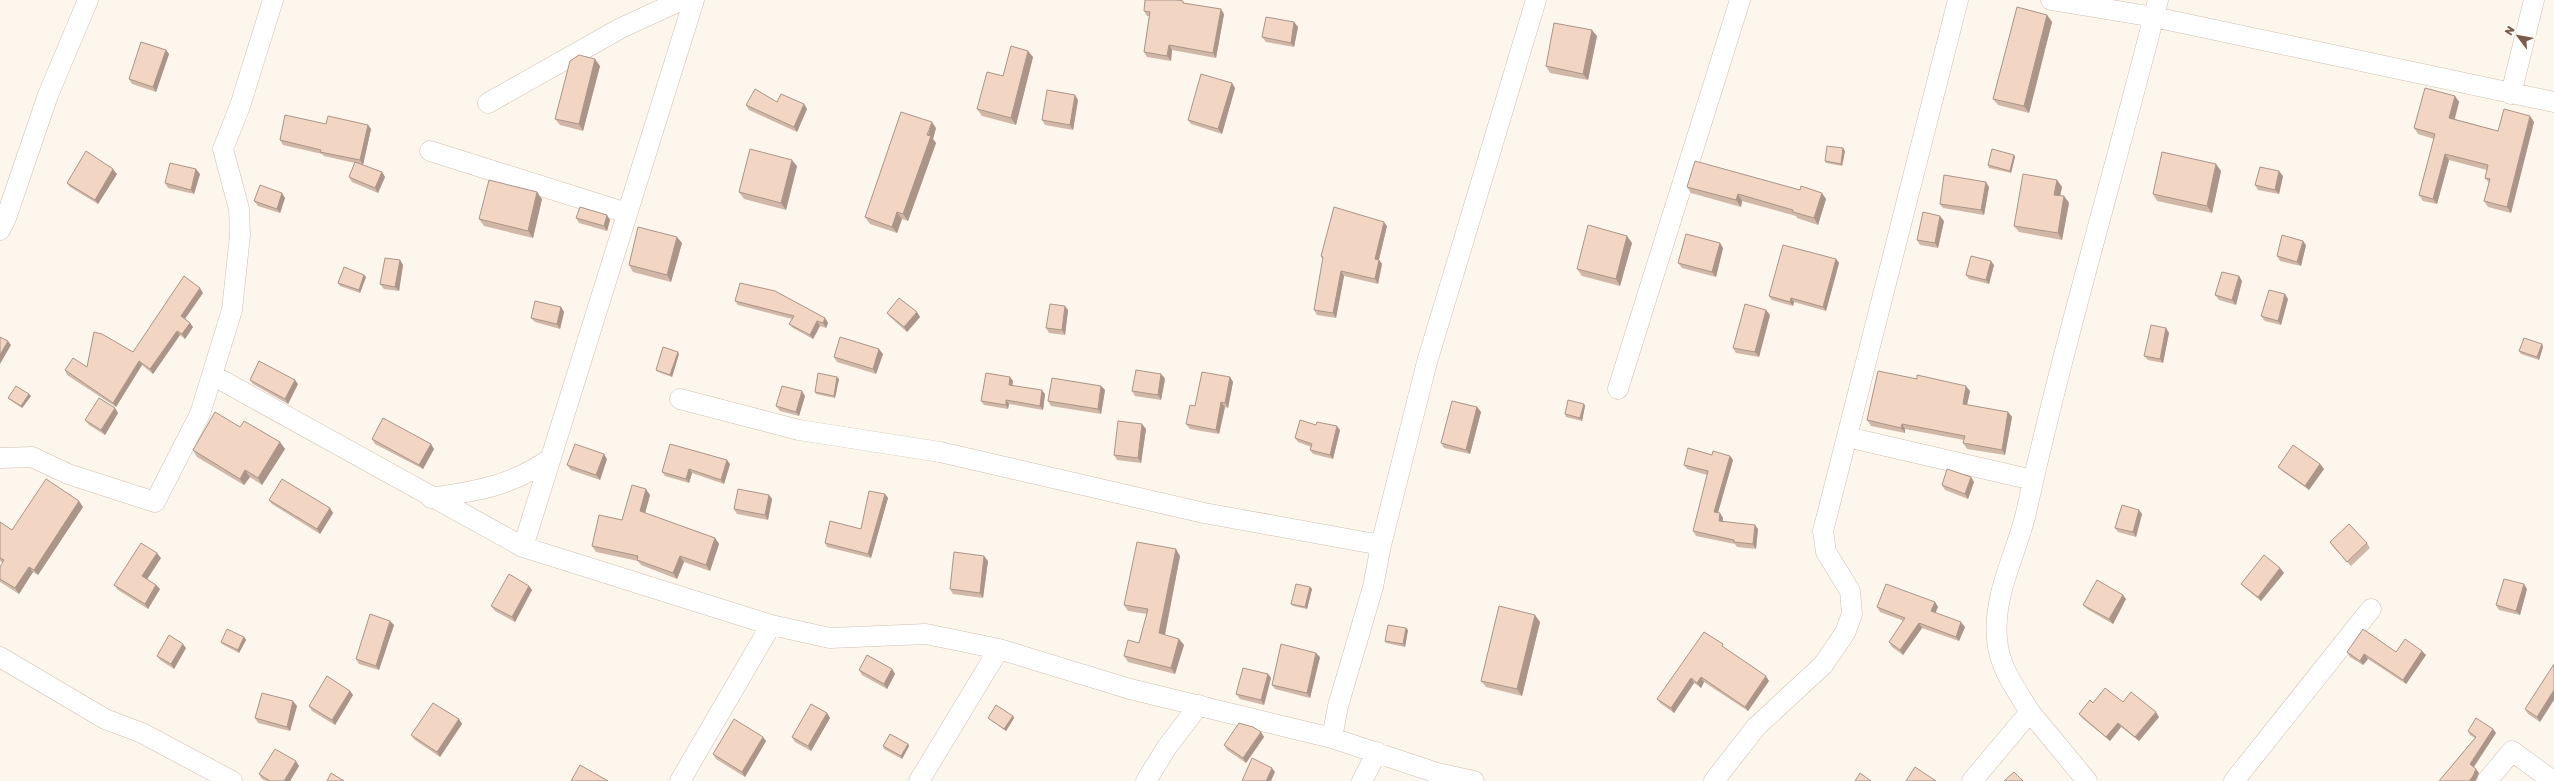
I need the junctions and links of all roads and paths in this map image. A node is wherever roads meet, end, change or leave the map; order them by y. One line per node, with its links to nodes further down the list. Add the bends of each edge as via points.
1 (88, 0): 16 (street, via 48,96)
2 (273, 0): 17 (street, via 240,106 223,149 239,209 240,236 232,310)
3 (682, 0): 13 (street, via 621,28)
4 (694, 0): 15 (street)
5 (1536, 0): 25 (street, via 1427,362)
6 (1740, 0): 18 (street)
7 (1958, 0): 20 (street)
8 (2051, 0): 10 (street)
9 (2534, 0): 11 (street)
10 (2156, 9): 11 (street); 23 (street)
11 (2511, 94): 12 (street)
12 (2554, 102)
13 (488, 103)
14 (430, 151): 15 (street)
15 (627, 213): 22 (street)
16 (0, 230)
17 (214, 376): 21 (street, via 200,414 155,502 68,474 32,457); 24 (street)
18 (1618, 389)
19 (680, 399): 25 (street, via 799,430 940,452 1204,513)
20 (1847, 437): 23 (street); 41 (street, via 1824,531 1826,552 1850,591 1852,614 1845,633 1823,665 1756,728)
21 (0, 458)
22 (551, 458): 24 (street, via 530,473 490,489); 26 (street)
23 (2033, 480): 32 (street, via 2024,522 1998,601 1997,638 2000,663)
24 (431, 498): 26 (street)
25 (1380, 545): 33 (street, via 1373,587 1338,706)
26 (523, 547): 28 (street)
27 (2371, 609): 44 (street)
28 (771, 625): 29 (street, via 830,638 926,634); 36 (street)
29 (999, 650): 31 (street, via 1130,689); 37 (street)
30 (0, 657): 35 (street, via 105,718 142,733)
31 (1199, 705): 33 (street); 38 (street, via 1167,747)
32 (2030, 712): 42 (street); 43 (street)
33 (1332, 738): 34 (street)
34 (1377, 752): 39 (street); 40 (street, via 1437,773)
35 (232, 781)
36 (680, 781)
37 (919, 781)
38 (1146, 781)
39 (1362, 781)
40 (1474, 781)
41 (1714, 781)
42 (1972, 781)
43 (2088, 781)
44 (2234, 781)
45 (2487, 781): 46 (street, via 2512,751)
46 (2553, 781)

